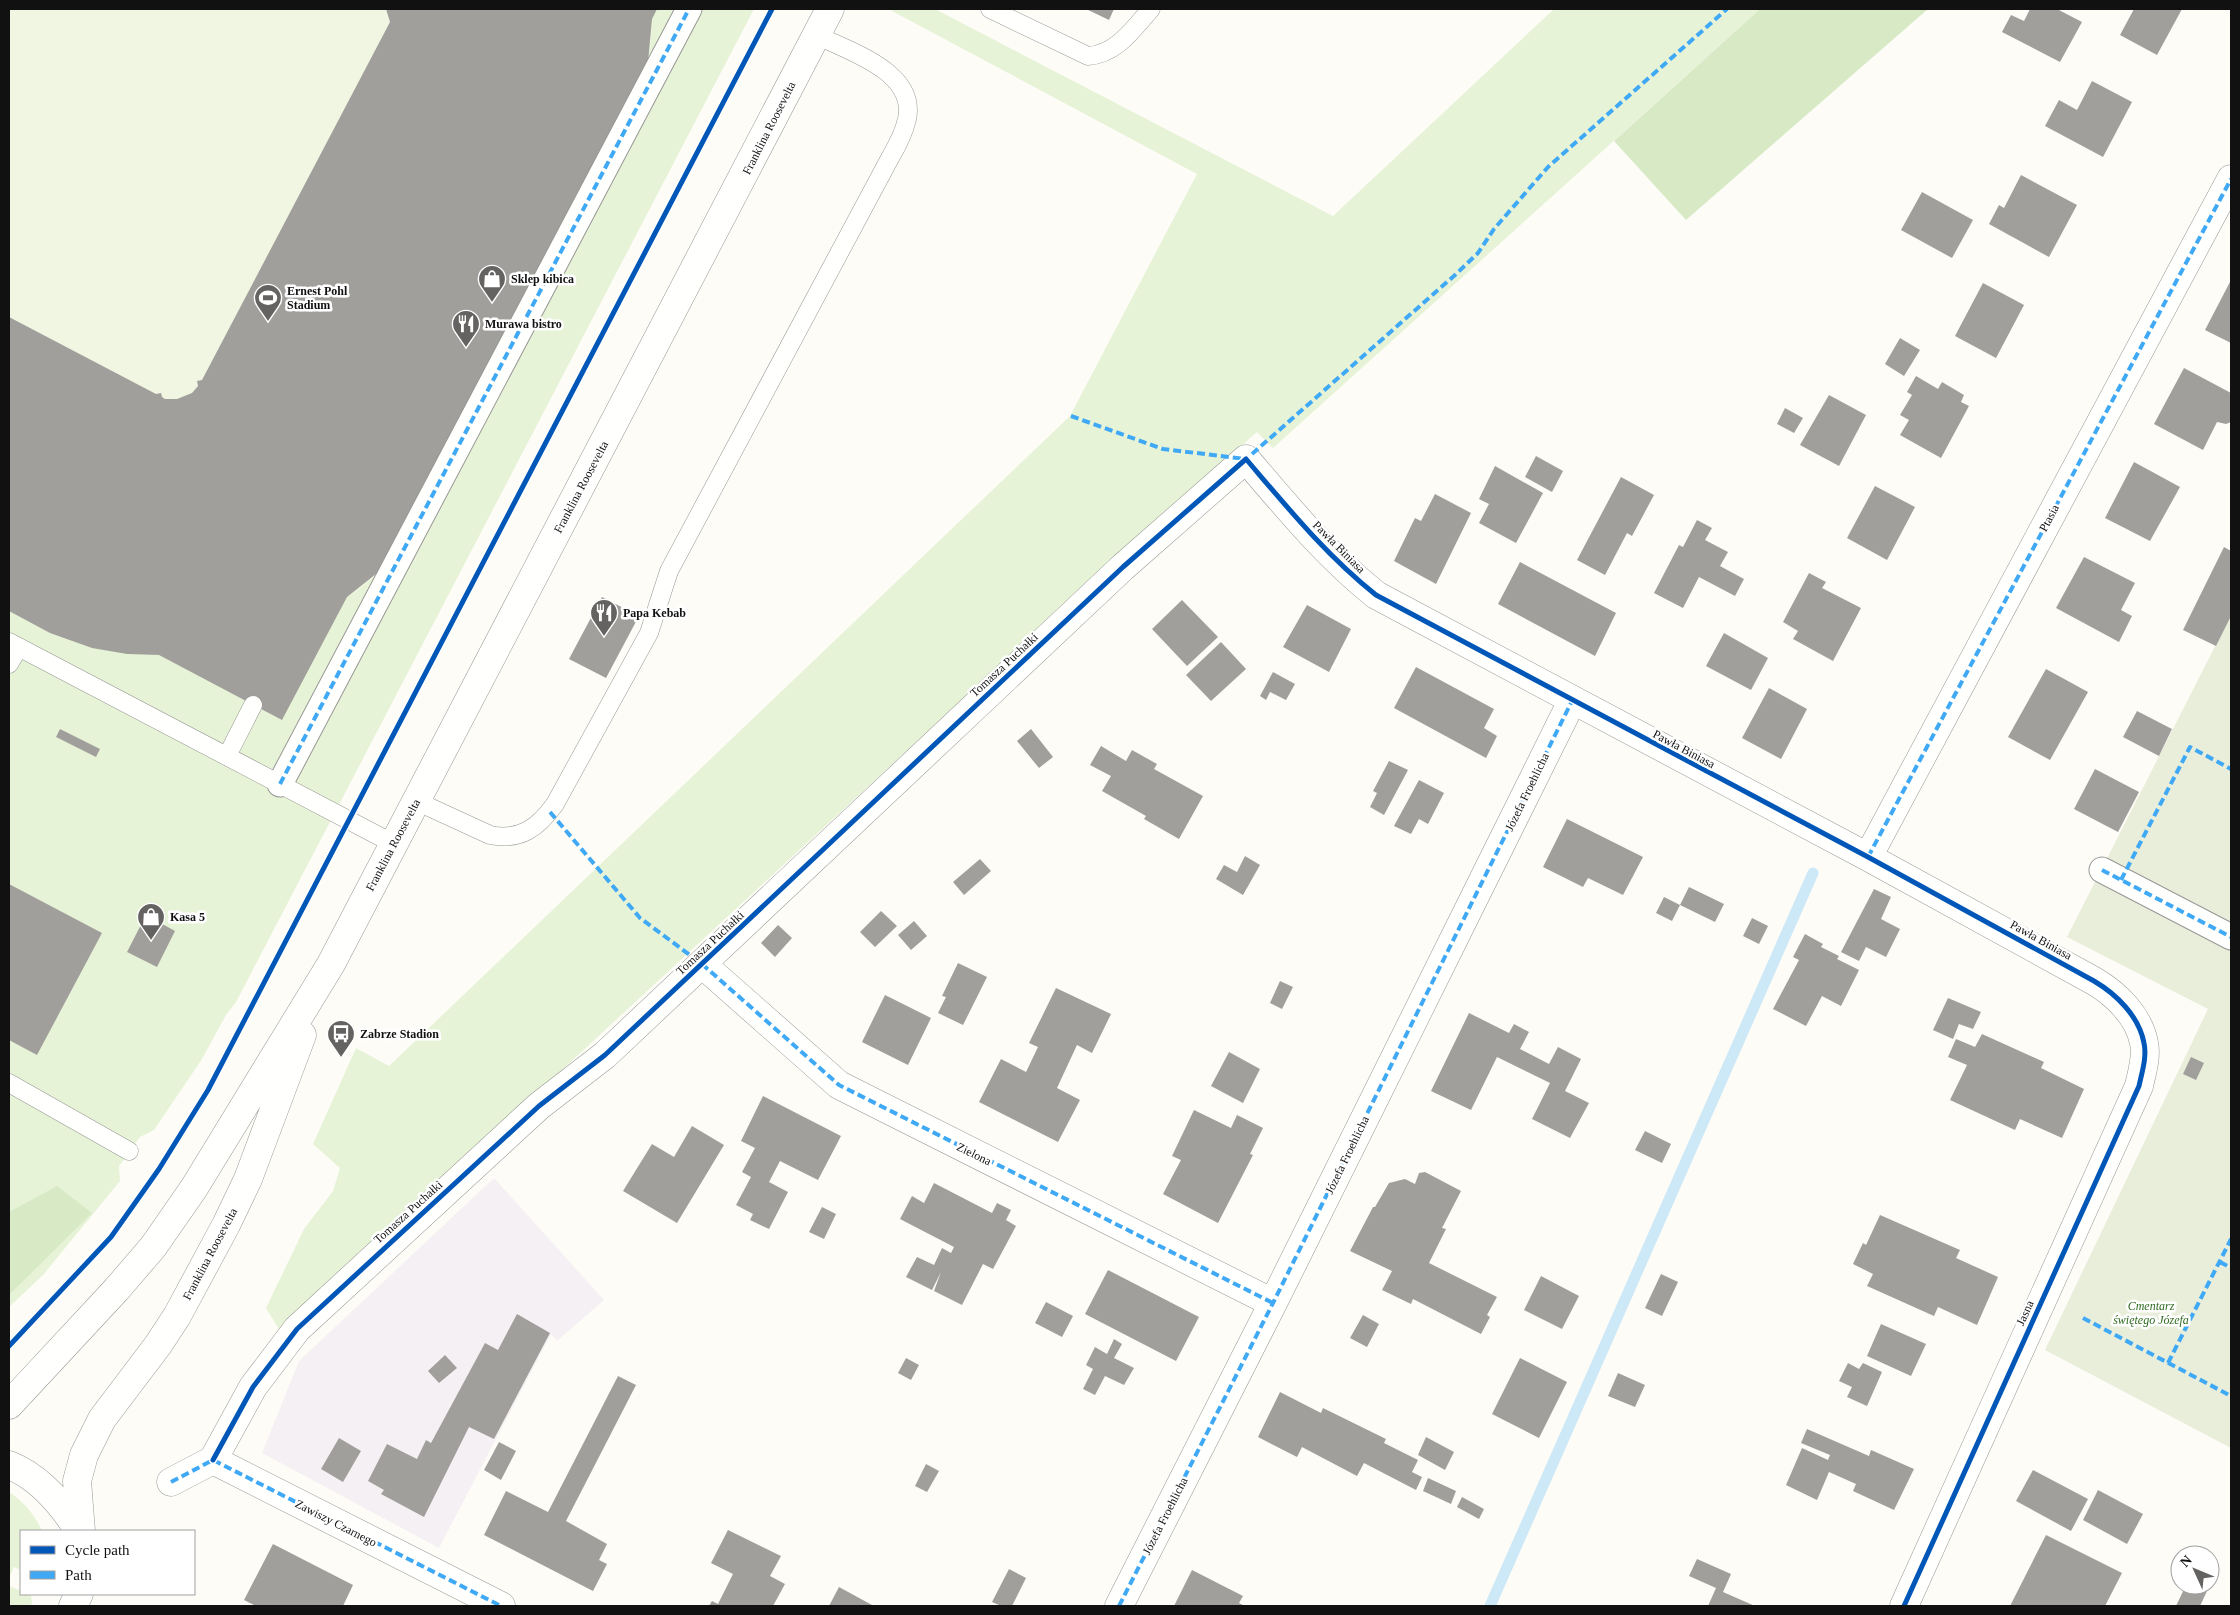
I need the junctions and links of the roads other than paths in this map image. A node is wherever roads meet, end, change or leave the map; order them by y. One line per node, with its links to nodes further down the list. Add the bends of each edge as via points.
1 (689, 9): 13 (street)
2 (830, 9): 5 (street, Franklina Roosevelta)
3 (990, 9): 4 (lane, via 1088,56 1111,50)
4 (1151, 9)
5 (816, 35): 14 (street, Franklina Roosevelta); 14 (lane, via 892,75 905,93 908,118 890,158 669,571 649,633 560,796 537,827 520,835 499,837)
6 (2231, 179): 16 (street, Ptasia)
7 (1246, 460): 10 (street, Pawła Biniasa, via 1324,550 1376,594); 20 (street, Tomasza Puchałki, via 1123,567)
8 (14, 644): 9 (lane); 12 (lane)
9 (9, 664)
10 (1572, 701): 16 (street, Pawła Biniasa); 24 (street, Józefa Froehlicha)
11 (253, 705): 12 (lane)
12 (226, 756): 13 (lane)
13 (280, 784): 15 (lane)
14 (416, 801): 15 (street, Franklina Roosevelta)
15 (394, 844): 19 (street, Franklina Roosevelta)
16 (1868, 857): 21 (street, Pawła Biniasa, via 2110,991)
17 (2102, 870): 18 (street)
18 (2231, 936)
19 (331, 964): 25 (street, Franklina Roosevelta, via 194,1188 153,1247); 30 (street, Franklina Roosevelta, via 248,1179 226,1225 177,1316 102,1419 84,1455 77,1481)
20 (702, 964): 24 (street, Zielona, via 839,1085); 26 (street, Tomasza Puchałki, via 605,1055 540,1106 297,1329 253,1387)
21 (2137, 1024): 33 (street, Jasna, via 2144,1044 2139,1086)
22 (9, 1083): 23 (lane)
23 (129, 1151)
24 (1273, 1304): 32 (street, Józefa Froehlicha)
25 (9, 1405)
26 (213, 1460): 28 (street); 31 (street, Zawiszy Czarnego)
27 (9, 1465): 29 (street, via 46,1489)
28 (171, 1482)
29 (79, 1530)
30 (80, 1530)
31 (501, 1606)
32 (1119, 1606)
33 (1904, 1606)

